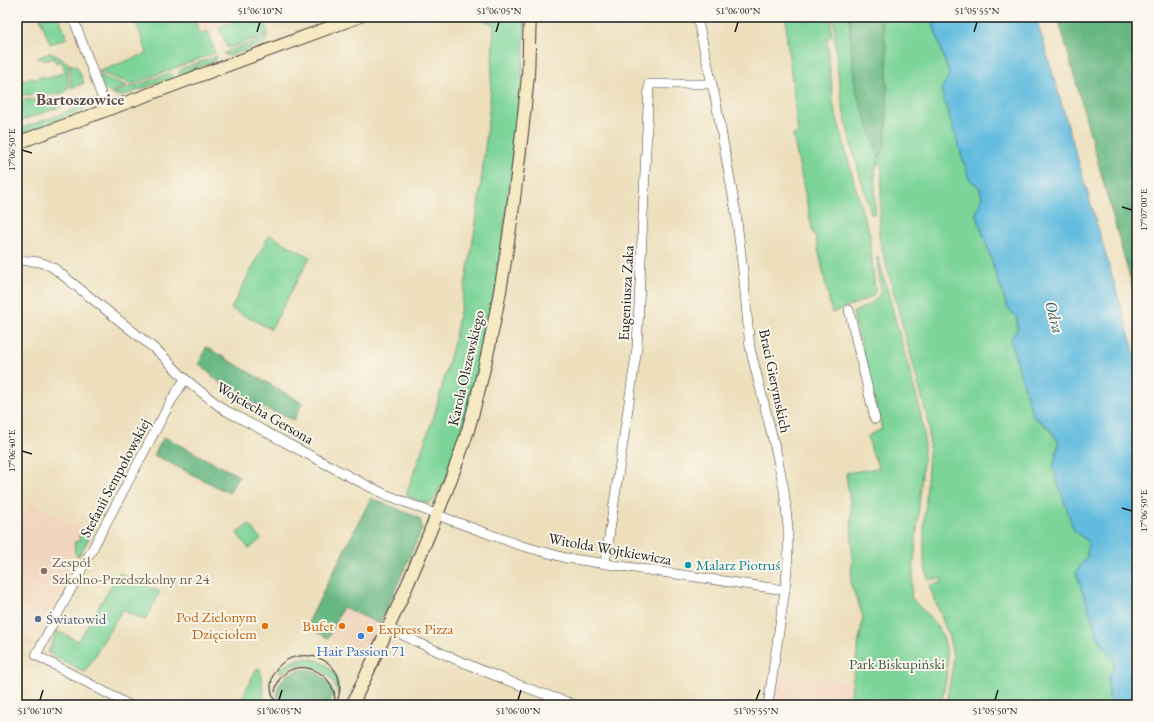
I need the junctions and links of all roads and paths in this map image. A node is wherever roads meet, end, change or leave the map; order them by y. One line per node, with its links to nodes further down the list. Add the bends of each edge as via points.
1 (73, 17): 6 (street)
2 (358, 17): 6 (street)
3 (530, 17): 12 (street, Karola Olszewskiego, via 525,108 502,281 485,366 468,430)
4 (697, 17): 5 (street, Braci Gierymskich)
5 (711, 84): 13 (street, Eugeniusza Zaka, via 648,84 638,348); 14 (street, Braci Gierymskich, via 737,219 750,348 784,490 788,558)
6 (106, 111): 7 (street)
7 (17, 143)
8 (17, 261): 10 (street, Wojciecha Gersona, via 37,261 55,269 161,354)
9 (849, 310): 11 (street)
10 (185, 379): 12 (street, Wojciecha Gersona, via 223,408 292,446 373,489); 16 (street, Stefanii Sempołowskiej, via 36,655)
11 (874, 419)
12 (437, 515): 13 (street, Witolda Wojtkiewicza, via 519,546 566,558); 15 (street, Karola Olszewskiego)
13 (605, 564): 14 (street, Witolda Wojtkiewicza)
14 (784, 590): 19 (street, Braci Gierymskich)
15 (388, 628): 17 (street, Karola Olszewskiego); 18 (street, via 475,668)
16 (129, 705)
17 (352, 705)
18 (576, 705)
19 (768, 705)

